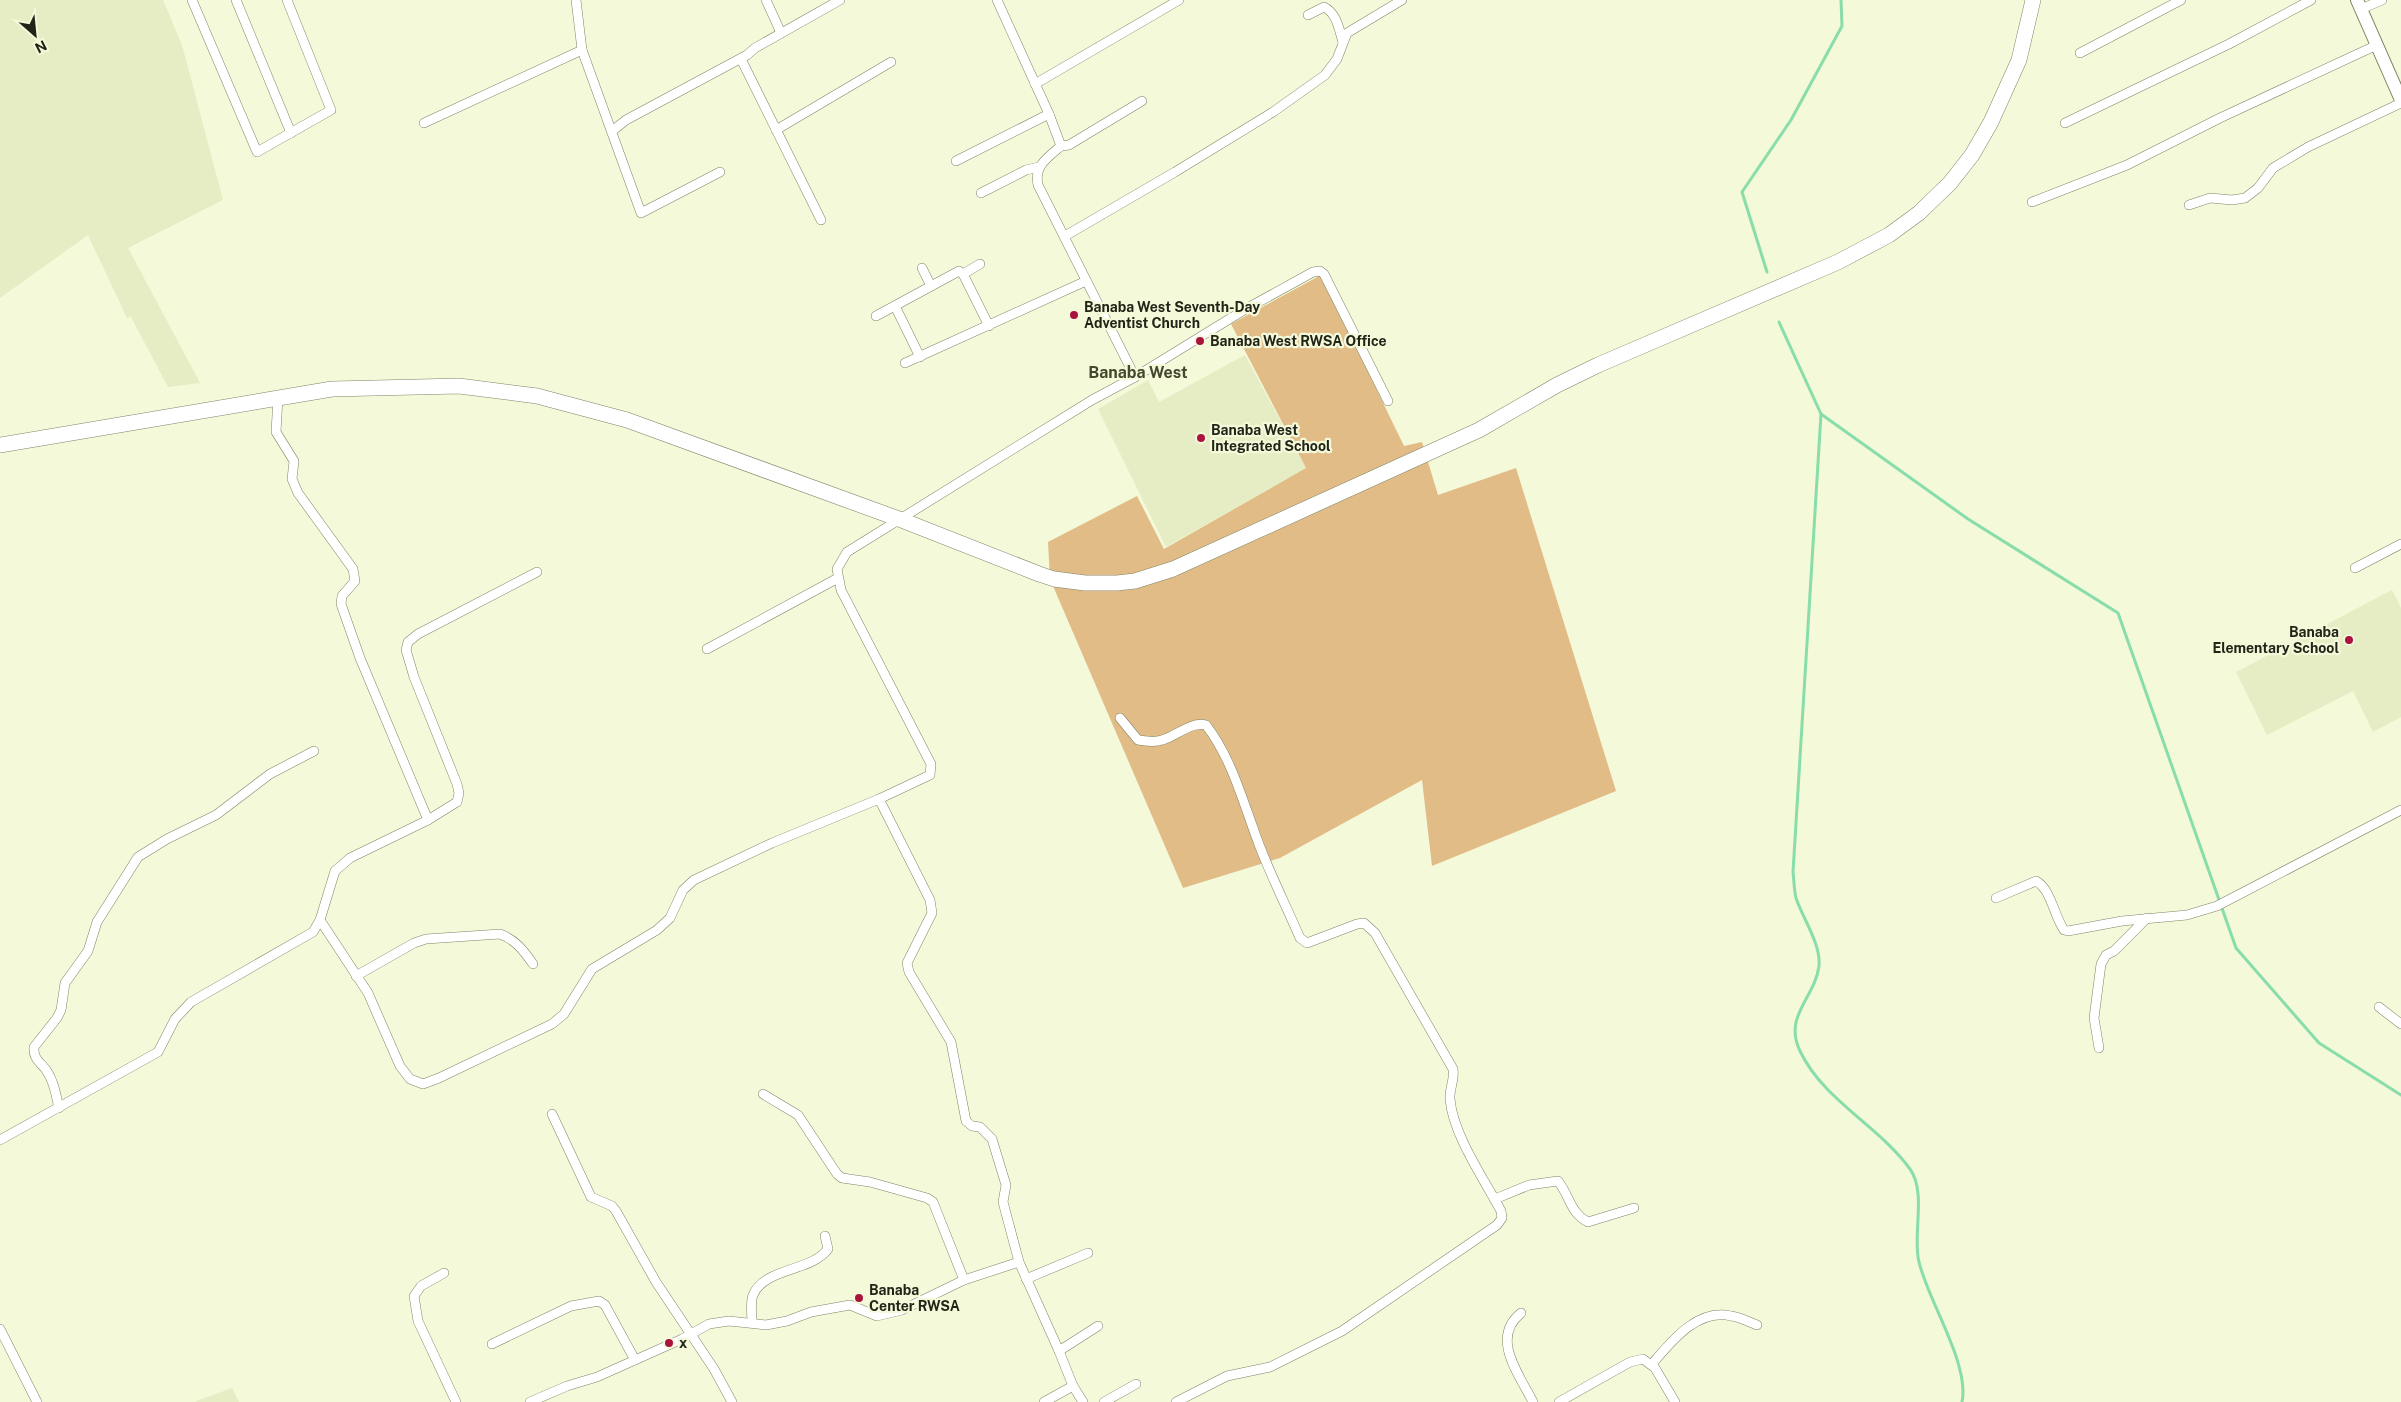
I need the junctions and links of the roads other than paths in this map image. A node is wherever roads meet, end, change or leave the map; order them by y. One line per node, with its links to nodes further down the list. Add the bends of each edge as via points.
1 (193, 0): 31 (street, via 257,152)
2 (236, 0): 31 (street)
3 (287, 0): 31 (street, via 330,110)
4 (576, 0): 19 (street)
5 (766, 0): 16 (street)
6 (840, 0): 16 (street)
7 (997, 0): 23 (street)
8 (1180, 0): 23 (street)
9 (1402, 0): 17 (street, via 1346,33)
10 (2033, 0): 55 (main road, via 2018,60 1991,122 1950,183 1919,213 1889,235 1838,262 1598,365 1462,438 1173,569 1135,581 1085,583 1046,577)
11 (2181, 0): 20 (street)
12 (2311, 0): 28 (street, via 2229,44)
13 (2382, 0): 14 (street)
14 (2359, 5): 18 (street)
15 (1308, 15): 17 (street, via 1324,7 1328,9 1336,18)
16 (781, 32): 21 (street)
17 (1343, 42): 40 (street, via 1337,59 1325,75 1273,112)
18 (2378, 45): 25 (street); 37 (street, via 2126,165)
19 (582, 50): 27 (street); 30 (street)
20 (2080, 53)
21 (741, 59): 29 (street); 30 (street, via 626,120)
22 (891, 62): 29 (street)
23 (1034, 84): 26 (street)
24 (1142, 101): 32 (street, via 1069,145)
25 (2401, 101): 38 (street, via 2273,168 2258,188 2245,198 2210,198)
26 (1049, 114): 32 (street); 33 (street)
27 (424, 123)
28 (2065, 123)
29 (776, 130): 39 (street)
30 (612, 131): 35 (street, via 641,213)
31 (291, 133)
32 (1061, 146): 34 (street)
33 (956, 161)
34 (1038, 167): 36 (street); 40 (street, via 1038,186)
35 (720, 172)
36 (981, 193)
37 (2032, 202)
38 (2189, 205)
39 (821, 220)
40 (1065, 236): 44 (street)
41 (980, 264): 43 (street)
42 (922, 268): 45 (street)
43 (962, 274): 45 (street, via 959,271); 48 (street)
44 (1086, 281): 48 (street); 51 (street)
45 (931, 286): 46 (street)
46 (895, 306): 47 (street); 49 (street)
47 (876, 316)
48 (989, 326): 49 (street)
49 (920, 357): 50 (street)
50 (905, 363)
51 (1136, 377): 53 (street, via 1244,310 1320,271); 55 (street, via 1092,400)
52 (278, 398): 54 (main road); 55 (main road, via 332,390 459,386 537,396 627,420); 65 (street, via 276,432 294,461 292,479 298,493 353,569 355,581 342,596 340,604)
53 (1388, 401)
54 (0, 445)
55 (899, 519): 59 (street, via 847,552 837,569)
56 (2401, 544): 57 (street)
57 (2354, 568)
58 (537, 572): 65 (street, via 408,642 406,650 414,677 459,793 457,802)
59 (838, 578): 60 (street); 63 (street, via 841,590 930,764 930,774)
60 (707, 648)
61 (1120, 718): 78 (street, via 1138,740 1149,742 1161,741 1196,725 1206,725 1229,764 1300,938 1307,943 1316,941 1364,923 1375,933 1453,1069 1455,1079 1450,1098 1455,1119)
62 (314, 752): 75 (street, via 270,774 216,815 167,838 138,857 97,922 88,952 65,983 57,1018 34,1047 36,1060 48,1072 54,1085)
63 (879, 799): 70 (street, via 772,843 694,880 683,890 670,918 657,930 592,969 564,1014 552,1024 423,1084 410,1079 400,1066 368,994); 82 (street, via 930,900 932,913 908,963 909,972 951,1042 966,1121 980,1127 992,1139 1006,1185 1003,1202)
64 (2401, 810): 67 (street, via 2217,906 2187,915)
65 (428, 820): 68 (street, via 350,858 335,871)
66 (1996, 898): 67 (street, via 2036,881 2045,889 2058,923 2068,931)
67 (2147, 918): 73 (street, via 2106,955 2101,964 2094,1018)
68 (320, 920): 70 (street); 75 (street, via 313,932 303,939 191,1002 175,1020 158,1052)
69 (533, 964): 70 (street, via 521,948 500,934 426,939)
70 (356, 976)
71 (2379, 1007): 72 (street)
72 (2401, 1024)
73 (2098, 1048)
74 (763, 1094): 85 (street, via 798,1115 842,1178 870,1182 933,1202)
75 (59, 1108): 77 (street)
76 (552, 1114): 91 (street, via 591,1197 616,1211)
77 (0, 1140)
78 (1495, 1199): 79 (street, via 1529,1185 1558,1181 1565,1190 1569,1205 1578,1217 1588,1222); 98 (street, via 1502,1218 1497,1225 1342,1331 1270,1367 1227,1376)
79 (1634, 1208)
80 (824, 1236): 87 (street, via 828,1249 821,1256 761,1284 752,1296)
81 (1088, 1253): 84 (street)
82 (1019, 1262): 84 (street); 85 (street)
83 (444, 1272): 100 (street, via 421,1286 414,1296 418,1321)
84 (1026, 1279): 93 (street)
85 (964, 1280): 87 (street, via 902,1310 877,1316 850,1305 766,1325)
86 (1522, 1313): 106 (street, via 1512,1320 1507,1330 1507,1345 1510,1358)
87 (752, 1322): 91 (street, via 708,1324)
88 (1757, 1325): 95 (street, via 1730,1315 1706,1318 1678,1335)
89 (1098, 1326): 93 (street)
90 (0, 1330): 99 (street)
91 (690, 1335): 94 (street); 102 (street)
92 (492, 1344): 94 (street, via 571,1306 599,1301 605,1305)
93 (1059, 1351): 97 (street)
94 (635, 1360): 101 (street)
95 (1652, 1364): 107 (street, via 1643,1359 1630,1362); 108 (street)
96 (1136, 1384): 105 (street)
97 (1072, 1386): 103 (street); 104 (street)
98 (1178, 1401)
99 (37, 1402)
100 (456, 1402)
101 (530, 1402)
102 (732, 1402)
103 (1044, 1402)
104 (1083, 1402)
105 (1104, 1402)
106 (1533, 1402)
107 (1559, 1402)
108 (1675, 1402)

